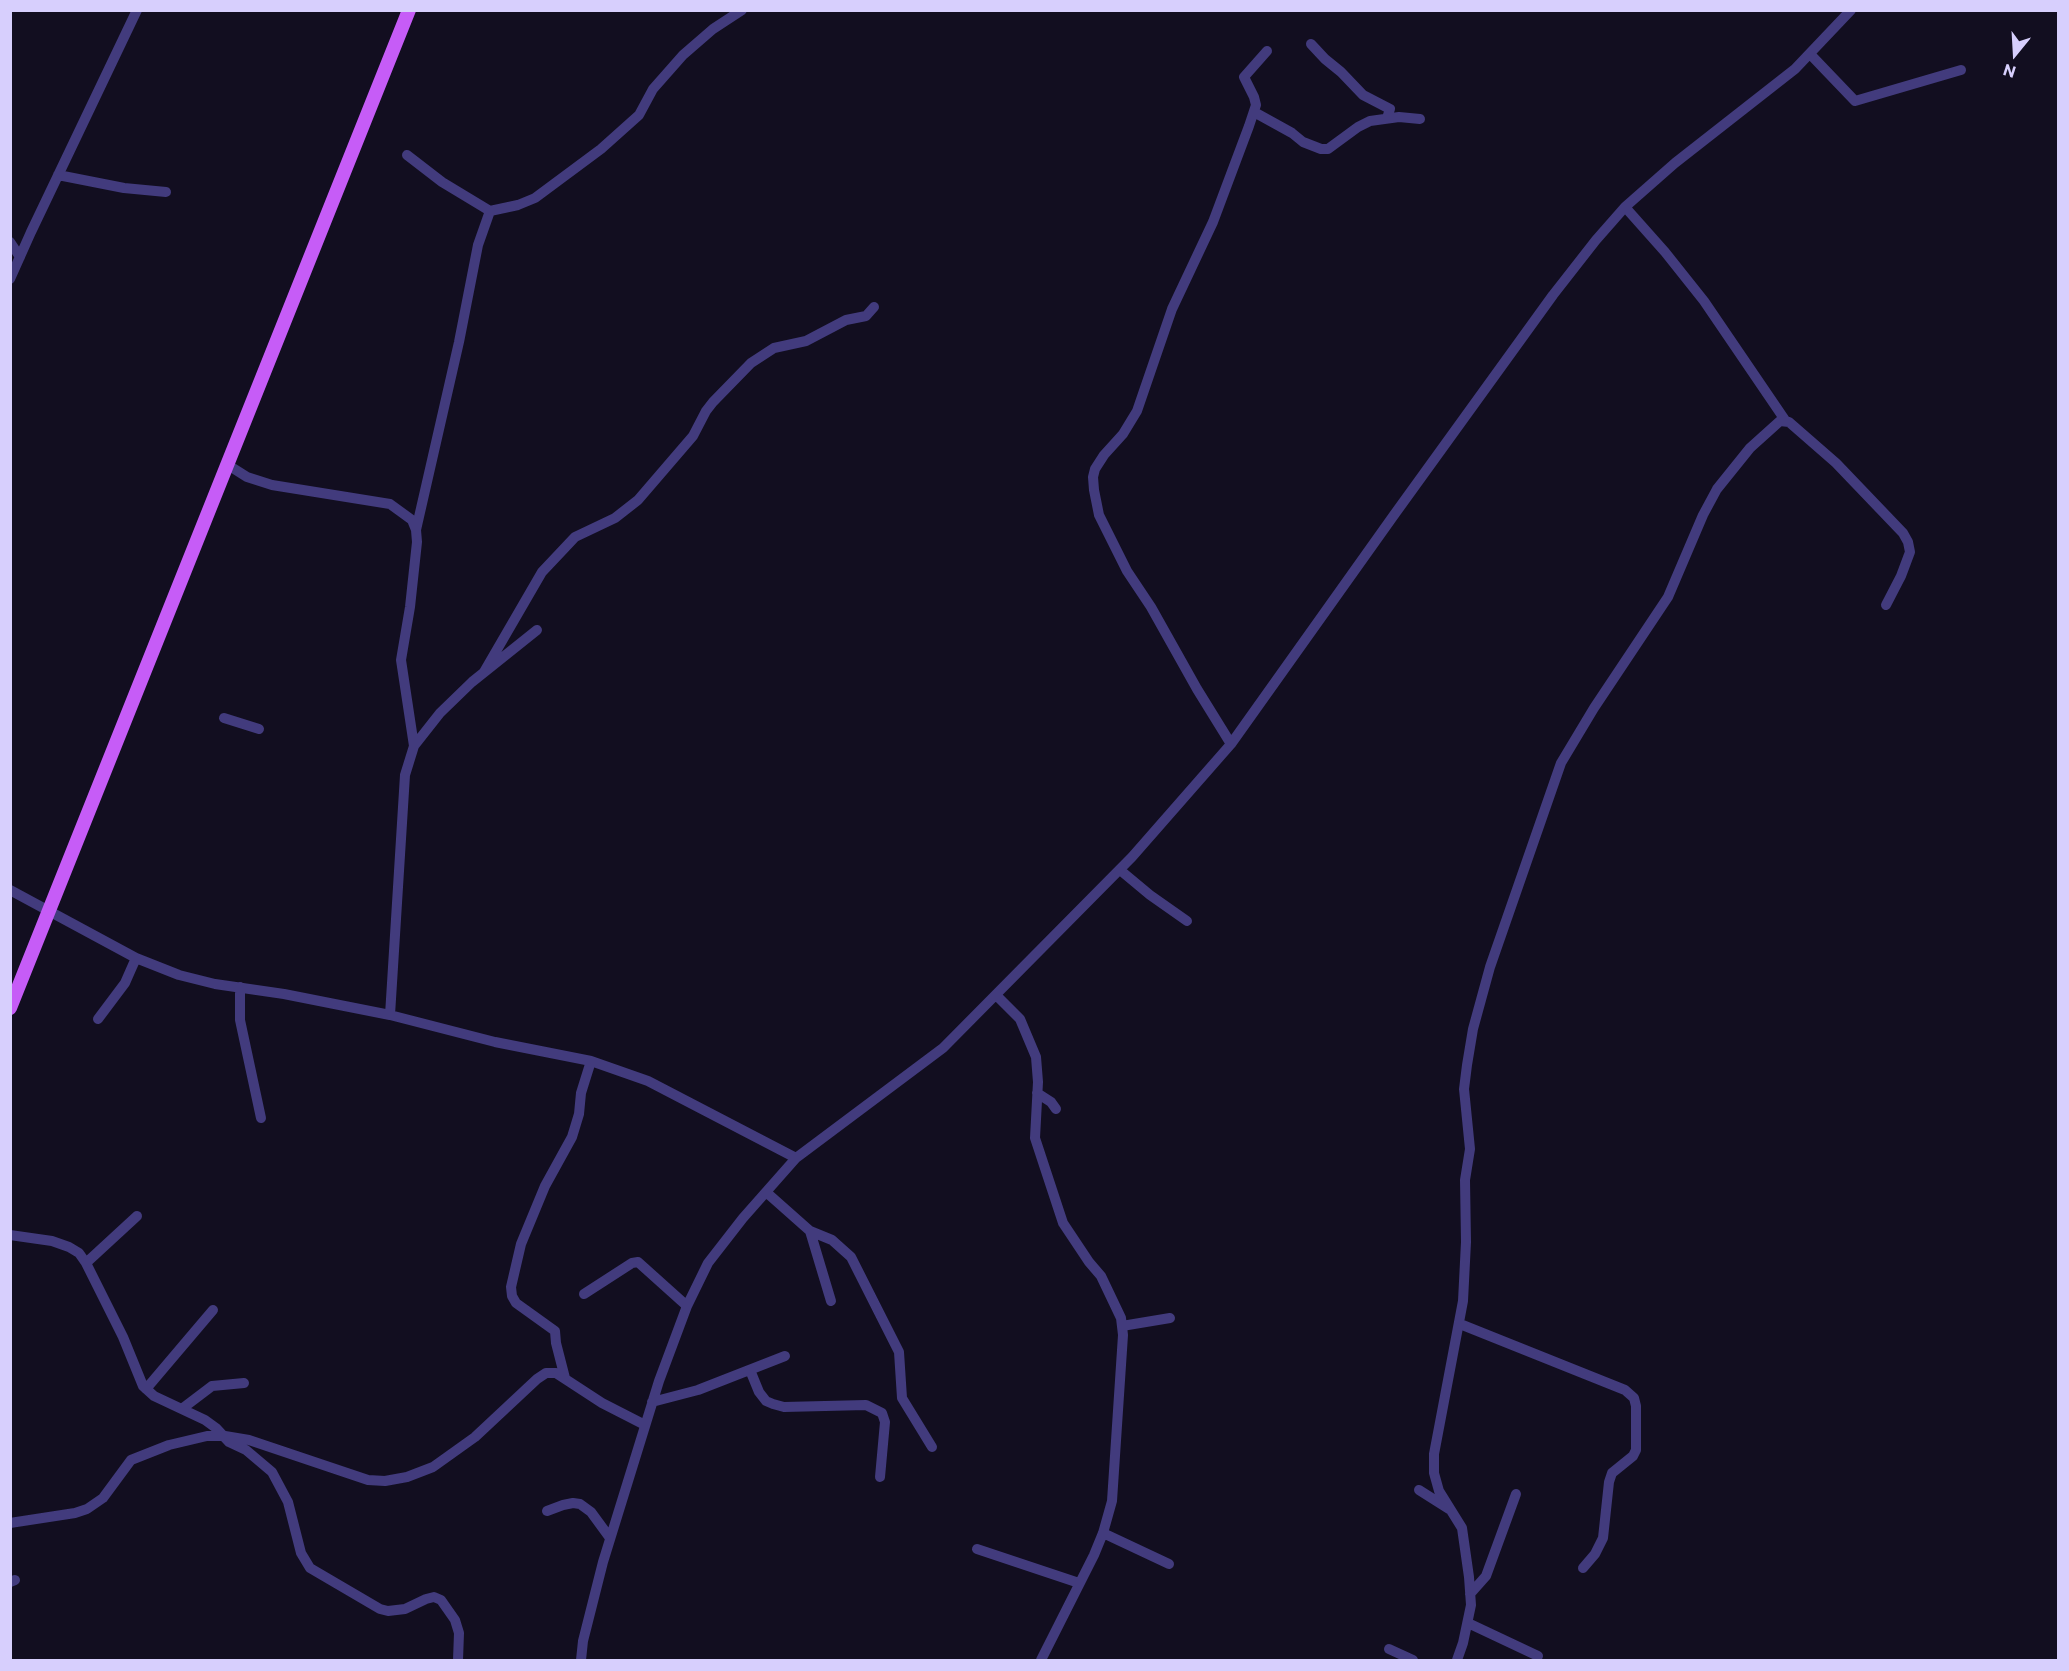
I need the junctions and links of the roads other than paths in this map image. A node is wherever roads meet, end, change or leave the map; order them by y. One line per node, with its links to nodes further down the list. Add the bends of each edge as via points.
1 (137, 10): 13 (street)
2 (409, 10): 22 (main road)
3 (742, 10): 16 (street, via 683,55 653,89 639,115 601,149 535,198)
4 (1851, 10): 7 (street)
5 (1311, 44): 10 (street, via 1363,95 1390,109)
6 (1267, 51): 9 (street, via 1244,76 1254,97)
7 (1810, 54): 8 (street, via 1854,101); 15 (street)
8 (1961, 69)
9 (1254, 112): 10 (street, via 1321,149 1328,149 1364,124); 29 (street, via 1214,222 1172,309 1137,411 1104,455 1093,477 1099,515 1127,571)
10 (1386, 118): 11 (street)
11 (1420, 118)
12 (407, 155): 16 (street)
13 (58, 175): 14 (street); 18 (street)
14 (166, 192)
15 (1625, 207): 21 (street, via 1704,301); 29 (street, via 1553,295)
16 (490, 212): 23 (street, via 478,245)
17 (10, 242): 18 (street)
18 (20, 257): 19 (street)
19 (10, 279)
20 (874, 307): 26 (street, via 866,316 846,320 806,341 774,348 751,363 713,402 693,436 638,500 615,518 575,537 543,572)
21 (1785, 420): 24 (street, via 1836,463 1908,542 1910,552); 56 (street, via 1775,424 1750,448 1717,489 1668,597 1561,763 1490,968 1473,1029 1464,1089 1470,1149 1465,1180 1465,1269)
22 (228, 465): 23 (street, via 272,486 390,504); 33 (main road)
23 (415, 524): 30 (street, via 417,542 401,660)
24 (1886, 605)
25 (537, 630): 26 (street)
26 (484, 672): 30 (street, via 440,713)
27 (224, 718): 28 (street)
28 (259, 729)
29 (1232, 744): 31 (street)
30 (414, 746): 39 (street, via 405,775)
31 (1120, 870): 34 (street); 37 (street)
32 (10, 890): 33 (street)
33 (51, 910): 35 (street); 38 (main road)
34 (1187, 921)
35 (136, 958): 36 (street, via 179,975); 40 (street, via 125,983)
36 (240, 987): 39 (street); 44 (street, via 240,1020)
37 (996, 995): 42 (street, via 1020,1019 1028,1035 1036,1057); 45 (street, via 943,1048)
38 (10, 1008)
39 (390, 1015): 41 (street)
40 (99, 1019)
41 (591, 1061): 45 (street, via 648,1081); 60 (street, via 572,1137 545,1186 521,1244 511,1287 516,1303 555,1331)
42 (1037, 1093): 43 (street); 57 (street, via 1035,1138 1063,1223 1101,1276)
43 (1056, 1109)
44 (261, 1118)
45 (796, 1158): 46 (street)
46 (766, 1192): 48 (street); 53 (street, via 708,1263)
47 (137, 1216): 50 (street)
48 (810, 1231): 52 (street); 67 (street, via 840,1246 860,1271 899,1352 902,1398)
49 (10, 1235): 50 (street, via 69,1246)
50 (86, 1263): 62 (street)
51 (584, 1294): 53 (street, via 638,1262)
52 (831, 1301)
53 (687, 1306): 63 (street)
54 (213, 1310): 62 (street)
55 (1170, 1318): 57 (street)
56 (1460, 1324): 72 (street, via 1434,1454 1439,1491); 78 (street, via 1625,1390 1634,1398 1636,1450 1612,1473 1603,1538)
57 (1122, 1326): 74 (street, via 1115,1472)
58 (785, 1356): 59 (street)
59 (750, 1370): 63 (street); 68 (street, via 759,1392 773,1404 866,1405 882,1413 885,1422)
60 (565, 1378): 65 (street); 66 (street, via 546,1372 475,1437 433,1467 385,1481 368,1480 249,1440)
61 (244, 1383): 64 (street, via 212,1386)
62 (146, 1389): 64 (street)
63 (652, 1402): 65 (street)
64 (183, 1408): 66 (street)
65 (645, 1425): 75 (street)
66 (225, 1436): 73 (street, via 170,1445 131,1460 103,1498 87,1509); 84 (street, via 258,1459 282,1486 301,1553 310,1568 388,1611 405,1610 434,1597 441,1600 457,1627)
67 (932, 1447)
68 (880, 1478)
69 (1419, 1490): 72 (street)
70 (1516, 1494): 80 (street, via 1486,1576)
71 (547, 1510): 75 (street, via 580,1504)
72 (1452, 1511): 80 (street, via 1465,1539)
73 (10, 1523)
74 (1103, 1533): 77 (street); 79 (street)
75 (610, 1538): 85 (street)
76 (977, 1549): 79 (street)
77 (1169, 1564)
78 (1583, 1568)
79 (1079, 1583): 86 (street)
80 (1470, 1594): 81 (street)
81 (1468, 1623): 83 (street); 88 (street)
82 (1389, 1649): 87 (street)
83 (1538, 1656)
84 (458, 1660)
85 (581, 1660)
86 (1041, 1660)
87 (1413, 1660)
88 (1457, 1660)

